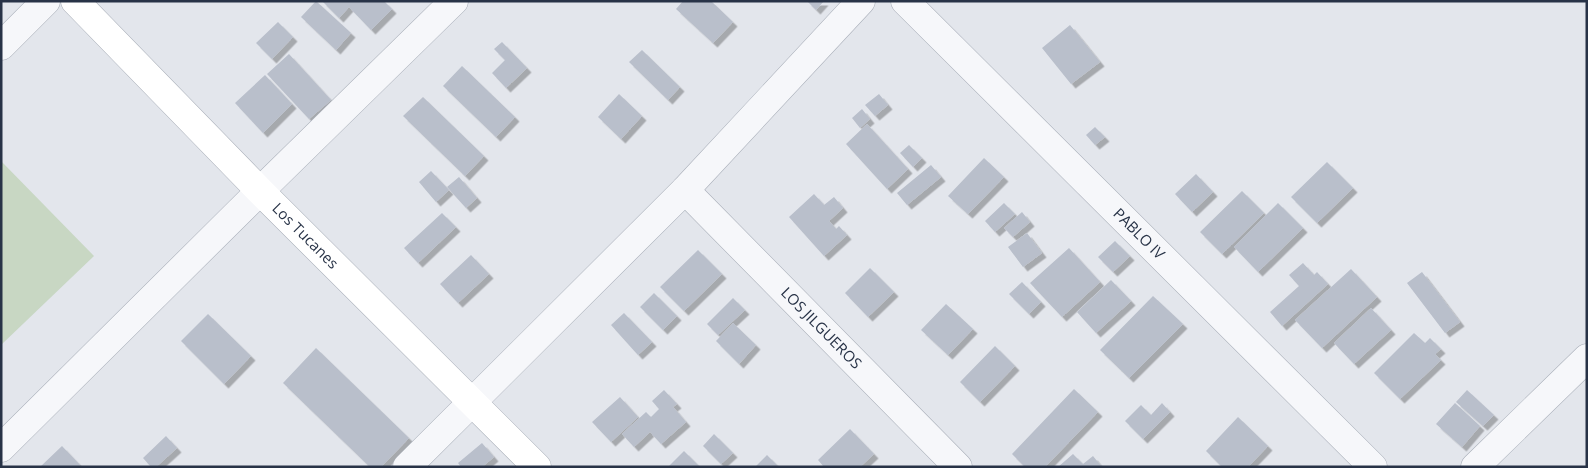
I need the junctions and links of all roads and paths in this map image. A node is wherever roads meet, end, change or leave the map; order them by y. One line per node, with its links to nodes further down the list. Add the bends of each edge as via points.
1 (46, 1): 6 (street)
2 (75, 1): 8 (street, Los Tucanes)
3 (454, 1): 8 (street)
4 (862, 1): 7 (street)
5 (905, 1): 15 (street, PABLO IV)
6 (1, 46)
7 (685, 190): 10 (street); 14 (street, LOS JILGUEROS)
8 (260, 191): 10 (street, Los Tucanes); 11 (street)
9 (1587, 358): 16 (street)
10 (472, 402): 12 (street); 13 (street, Los Tucanes)
11 (1, 448)
12 (407, 467)
13 (538, 467)
14 (958, 467)
15 (1373, 467)
16 (1475, 467)

